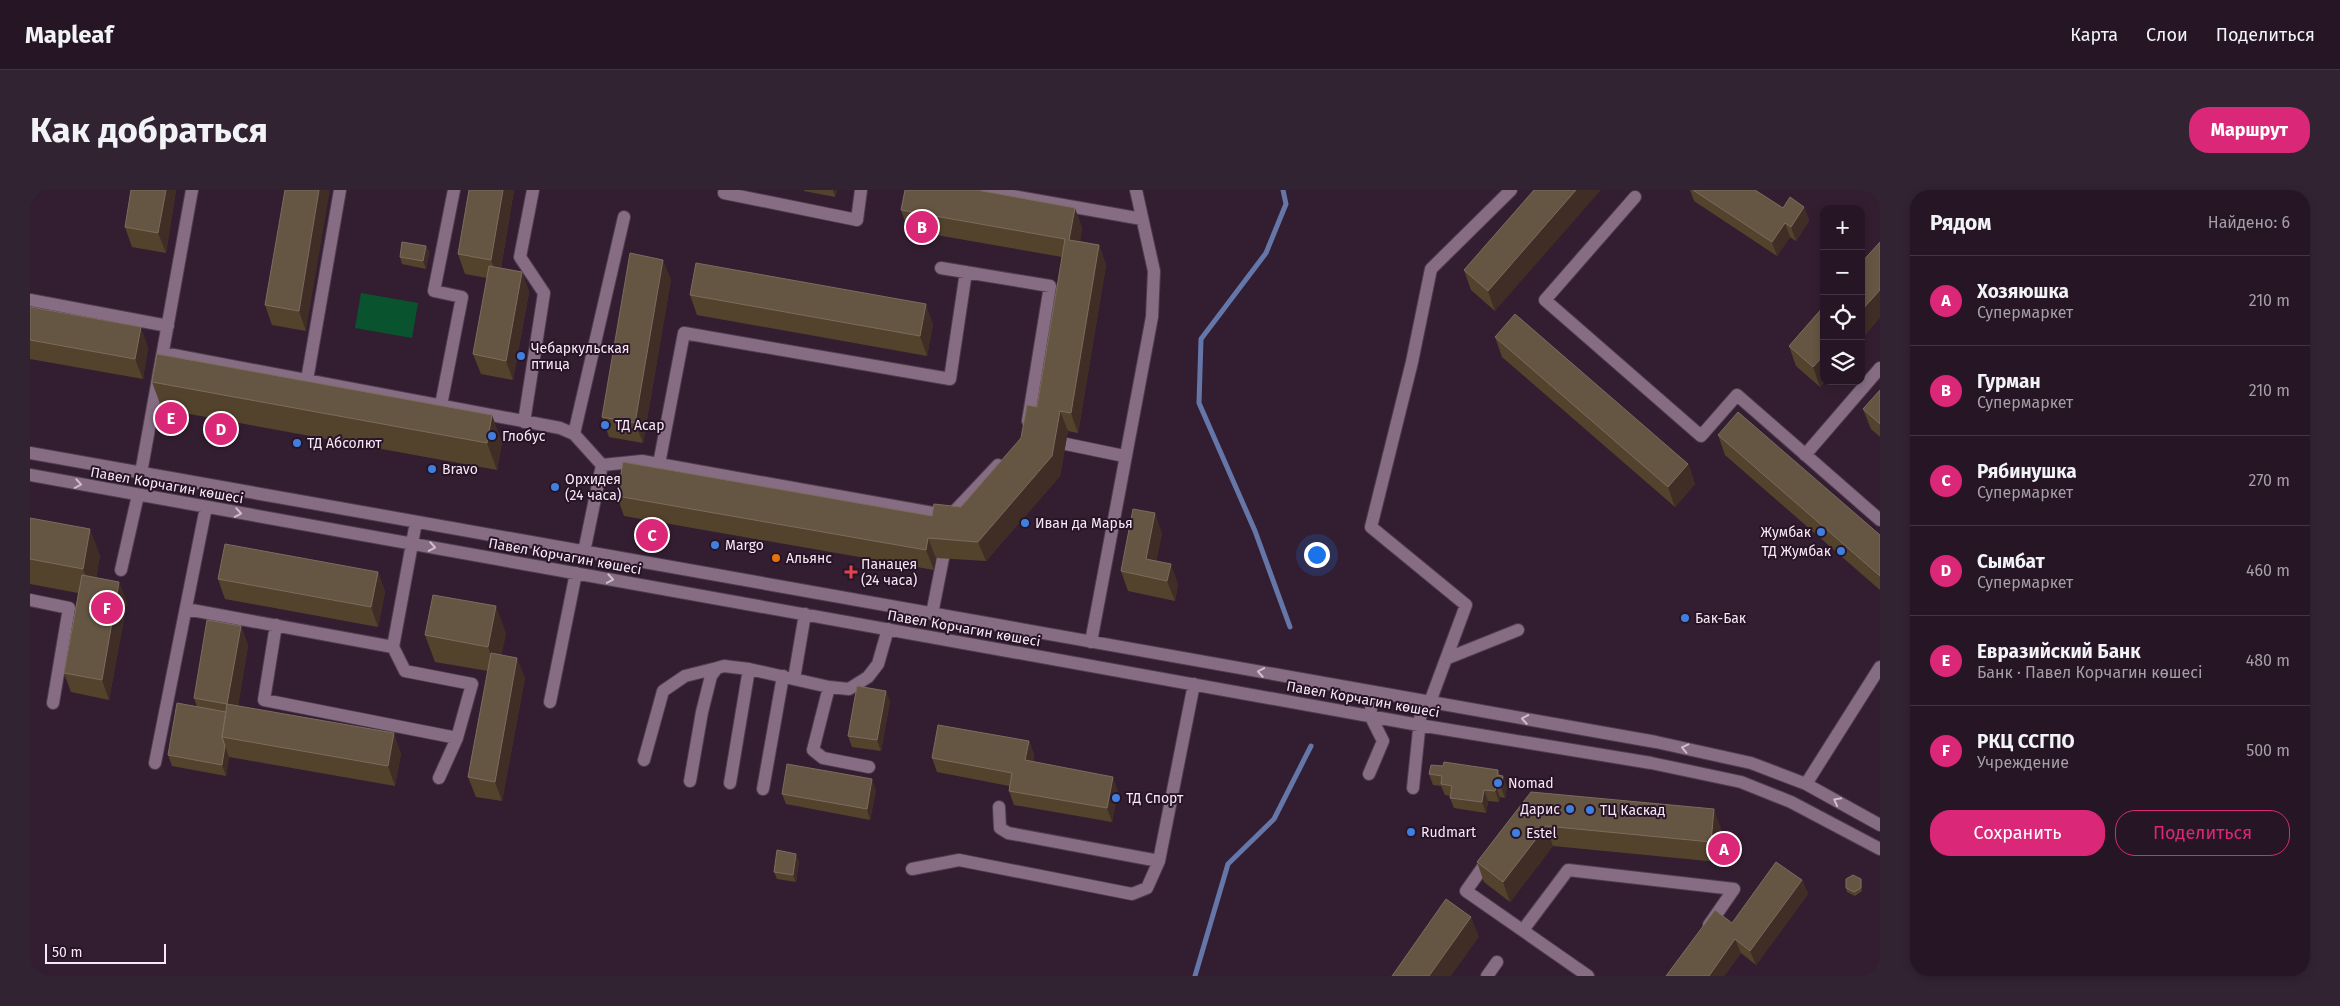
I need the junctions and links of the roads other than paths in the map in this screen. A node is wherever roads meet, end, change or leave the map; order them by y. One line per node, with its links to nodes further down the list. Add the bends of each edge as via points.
1 (192, 190): 16 (street)
2 (340, 190): 19 (street)
3 (454, 190): 20 (street, via 434,291 462,297)
4 (533, 190): 21 (street, via 520,257 544,294)
5 (861, 190): 9 (street, via 857,220)
6 (979, 190): 12 (street)
7 (1136, 190): 12 (street)
8 (1510, 190): 53 (street, via 1431,269 1371,528 1466,605)
9 (724, 193)
10 (1635, 197): 26 (street, via 1545,300 1701,436 1737,395)
11 (624, 217): 22 (street)
12 (1142, 219): 28 (street, via 1154,271 1152,317)
13 (941, 268): 14 (street)
14 (966, 272): 23 (street, via 1050,286); 29 (street, via 950,379 684,333)
15 (30, 300): 16 (street)
16 (168, 326): 17 (street)
17 (163, 353): 19 (street); 31 (street)
18 (1880, 368): 26 (street)
19 (307, 380): 20 (street)
20 (441, 405): 21 (street)
21 (524, 422): 22 (street, via 560,428)
22 (574, 434): 30 (street)
23 (1026, 436)
24 (1066, 444): 28 (street)
25 (30, 453): 31 (street, Павел Корчагин көшесі)
26 (1805, 455): 35 (street)
27 (1007, 456): 29 (street, via 950,520)
28 (1124, 456): 51 (street)
29 (658, 464): 30 (street, via 642,461)
30 (602, 465): 38 (street)
31 (141, 473): 36 (street, Павел Корчагин көшесі)
32 (30, 476): 33 (street, Павел Корчагин көшесі, one-way to 33)
33 (138, 495): 34 (street, Павел Корчагин көшесі); 40 (street)
34 (206, 507): 37 (street, Павел Корчагин көшесі, one-way to 37); 45 (street)
35 (1880, 520)
36 (416, 522): 37 (street); 38 (street, Павел Корчагин көшесі)
37 (413, 544): 41 (street, Павел Корчагин көшесі, one-way to 41); 52 (street)
38 (584, 552): 42 (street, Павел Корчагин көшесі)
39 (942, 558): 47 (street)
40 (121, 570)
41 (576, 573): 44 (street, Павел Корчагин көшесі, one-way to 44); 63 (street)
42 (768, 584): 44 (street); 47 (street, Павел Корчагин көшесі)
43 (30, 600): 62 (street, via 69,608)
44 (765, 607): 46 (street, Павел Корчагин көшесі)
45 (186, 609): 48 (street); 68 (street)
46 (805, 614): 49 (street, Павел Корчагин көшесі); 57 (street)
47 (932, 614): 51 (street, Павел Корчагин көшесі)
48 (276, 626): 52 (street); 66 (street, via 264,700)
49 (888, 629): 58 (street, Павел Корчагин көшесі); 59 (street, via 878,664 868,677 849,688)
50 (1518, 630): 53 (street)
51 (1091, 642): 60 (street, Павел Корчагин көшесі, one-way to 51)
52 (393, 647): 66 (street, via 405,670 472,684)
53 (1448, 658): 61 (street)
54 (1880, 667): 74 (street)
55 (717, 668): 56 (street); 67 (street, via 685,676 663,692); 72 (street, via 711,676 704,703)
56 (749, 669): 57 (street); 73 (street)
57 (789, 678): 59 (street); 76 (street)
58 (1194, 684): 64 (street, Павел Корчагин көшесі); 83 (street)
59 (828, 687): 69 (street, via 813,750 824,758)
60 (1374, 692): 61 (street, Павел Корчагин көшесі); 64 (street)
61 (1426, 701): 65 (street); 74 (street, Павел Корчагин көшесі, one-way to 61, via 1750,763 1656,742)
62 (53, 702)
63 (550, 702)
64 (1370, 715): 65 (street, Павел Корчагин көшесі); 70 (street, via 1383,741)
65 (1419, 725): 75 (street); 80 (street, Павел Корчагин көшесі, via 1652,763 1741,782)
66 (457, 738): 71 (street)
67 (644, 760)
68 (155, 763)
69 (869, 767)
70 (1370, 774)
71 (439, 778)
72 (690, 782)
73 (730, 783)
74 (1806, 784): 78 (street, Павел Корчагин көшесі, one-way to 74)
75 (1413, 788)
76 (763, 790)
77 (1000, 807): 83 (street, via 1000,828 1008,833)
78 (1860, 814): 79 (street, Павел Корчагин көшесі); 80 (street)
79 (1880, 825)
80 (1850, 832): 82 (street, Павел Корчагин көшесі)
81 (1499, 844): 85 (street, via 1466,891)
82 (1880, 849)
83 (1158, 862): 84 (street, via 1147,888 1132,894 959,860)
84 (912, 869)
85 (1523, 930): 86 (street, via 1568,870 1734,890); 88 (street)
86 (1701, 937)
87 (1497, 962): 89 (street)
88 (1573, 972): 90 (street)
89 (1487, 976)
90 (1588, 976)

